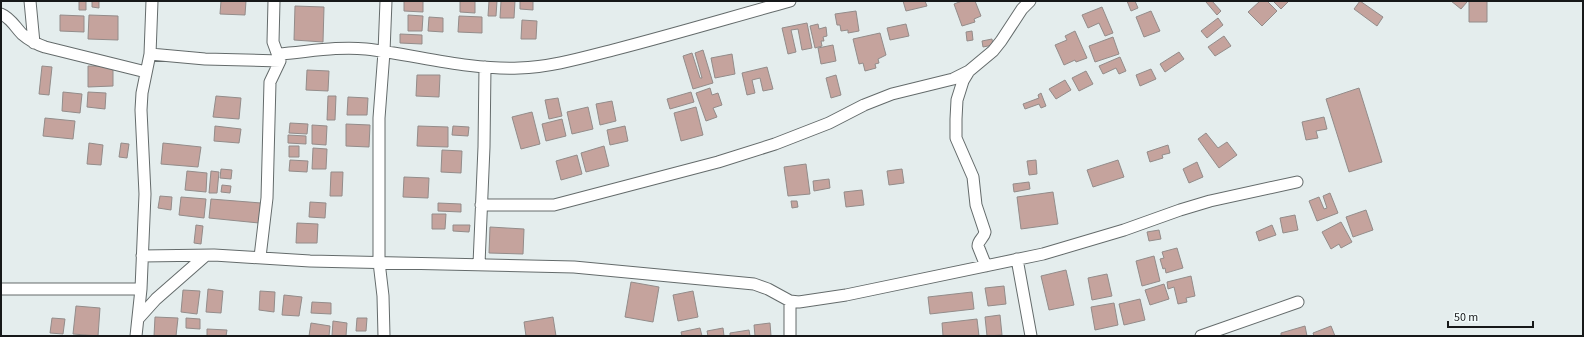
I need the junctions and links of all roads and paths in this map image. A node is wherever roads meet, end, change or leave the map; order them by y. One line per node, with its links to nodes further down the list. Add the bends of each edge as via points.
1 (30, 1): 8 (street)
2 (152, 1): 10 (street)
3 (274, 1): 11 (street, via 273,42)
4 (386, 1): 9 (street)
5 (790, 1): 12 (street, via 671,35 546,66)
6 (1030, 1): 13 (street, via 993,51)
7 (1, 14): 8 (street, via 10,19)
8 (34, 43): 14 (street, via 45,48)
9 (384, 52): 11 (street, via 352,48); 12 (street); 21 (street, via 379,118)
10 (150, 54): 11 (street, via 205,58); 14 (street)
11 (279, 58): 19 (street, via 278,68 270,82 267,198)
12 (485, 67): 16 (street)
13 (969, 71): 16 (street, via 953,79 892,94 782,142 718,162 554,205); 23 (street, via 957,100 956,138 973,177 976,205 985,232 978,246)
14 (146, 72): 17 (street, via 141,110 145,194)
15 (1297, 182): 20 (street, via 1210,201 1124,230)
16 (481, 205): 22 (street)
17 (142, 256): 18 (street); 25 (street)
18 (205, 256): 19 (street); 28 (street, via 156,299)
19 (260, 257): 21 (street)
20 (1017, 259): 23 (street); 32 (street)
21 (379, 262): 22 (street); 30 (street)
22 (479, 264): 26 (street, via 574,268 754,284)
23 (986, 266): 26 (street, via 846,295)
24 (1, 289): 25 (street)
25 (141, 289): 28 (street)
26 (790, 301): 31 (street)
27 (1298, 302): 33 (street)
28 (138, 320): 29 (street)
29 (136, 336)
30 (384, 336)
31 (790, 336)
32 (1031, 336)
33 (1201, 336)

